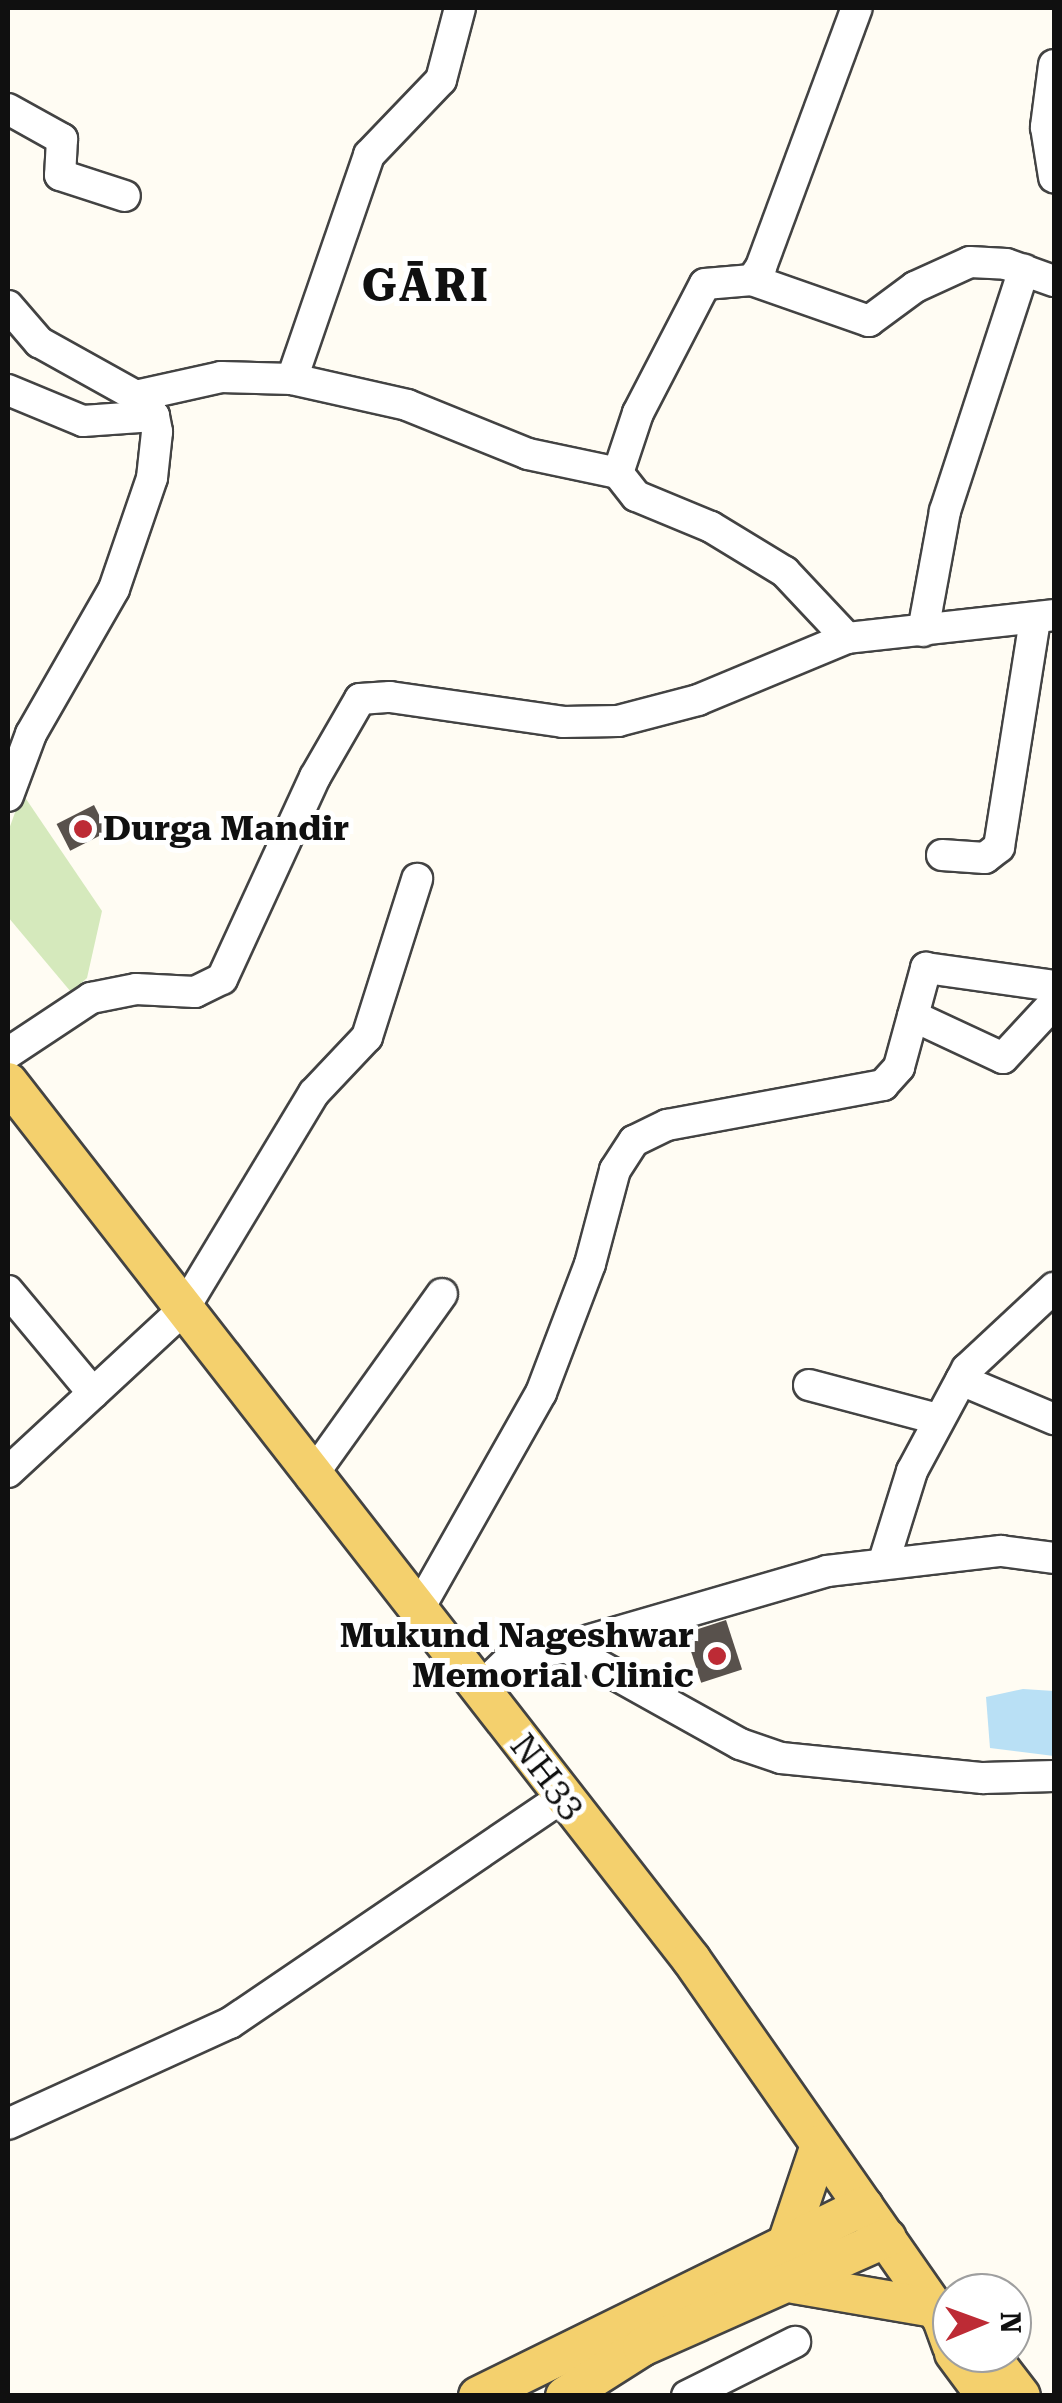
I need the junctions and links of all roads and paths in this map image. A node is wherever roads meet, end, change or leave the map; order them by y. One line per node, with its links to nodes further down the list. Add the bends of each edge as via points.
1 (460, 8): 11 (street, via 441,80 369,154)
2 (857, 8): 8 (street)
3 (1054, 65): 5 (street, via 1046,127)
4 (8, 109): 6 (street, via 62,139 60,176)
5 (1054, 177)
6 (125, 196)
7 (1024, 270): 8 (street, via 970,262 915,287 869,321); 9 (street); 16 (street, via 945,511)
8 (752, 280): 14 (street, via 705,284 638,413)
9 (1054, 281)
10 (8, 306): 13 (street, via 38,342)
11 (292, 380): 13 (street, via 221,377); 14 (street, via 407,405 502,445)
12 (8, 390): 13 (street, via 82,422)
13 (145, 406): 18 (street, via 152,478 134,536 88,641 31,734)
14 (618, 472): 17 (street, via 636,496 711,527 785,572)
15 (1045, 618): 16 (street); 19 (street, via 1000,847 985,858)
16 (923, 631): 17 (street)
17 (846, 638): 24 (street, via 698,700 618,720 562,722 390,697 360,699 315,777 222,979 195,992 136,989 91,998)
18 (8, 796)
19 (942, 856)
20 (417, 878): 29 (street, via 367,1036 314,1093)
21 (1054, 986): 23 (street, via 926,968)
22 (1054, 1004): 23 (street, via 1003,1058)
23 (913, 1016): 39 (street, via 899,1067 882,1085 667,1125 624,1154 541,1392)
24 (8, 1053)
25 (8, 1082): 29 (main road, NH33)
26 (1054, 1288): 30 (street, via 981,1353)
27 (8, 1290): 32 (street)
28 (442, 1294): 36 (street)
29 (183, 1310): 32 (street); 36 (main road, NH33)
30 (961, 1380): 33 (street); 34 (street)
31 (809, 1386): 33 (street)
32 (93, 1394): 35 (street)
33 (938, 1419): 38 (street, via 898,1504)
34 (1054, 1419)
35 (8, 1472)
36 (311, 1477): 39 (main road, NH33)
37 (1054, 1558): 38 (street, via 1001,1551)
38 (884, 1561): 40 (street, via 805,1576)
39 (417, 1612): 41 (main road, NH33)
40 (566, 1647): 41 (street, via 511,1658); 42 (street, via 740,1744 781,1758 984,1778)
41 (478, 1689): 43 (main road, NH33)
42 (1054, 1776)
43 (562, 1797): 44 (street, via 230,2024); 45 (main road, NH33, via 690,1960)
44 (8, 2124)
45 (820, 2144): 46 (main road, NH33); 48 (main road)
46 (864, 2206): 47 (main road, NH33); 48 (main road)
47 (887, 2238): 48 (main road); 49 (main road, NH33)
48 (790, 2267): 50 (main road); 54 (main road); 55 (main road)
49 (932, 2308)
50 (932, 2326)
51 (795, 2342): 56 (street)
52 (972, 2373): 57 (main road, NH33)
53 (1003, 2373): 58 (main road)
54 (478, 2396)
55 (565, 2396)
56 (687, 2396)
57 (986, 2396)
58 (1021, 2396)

